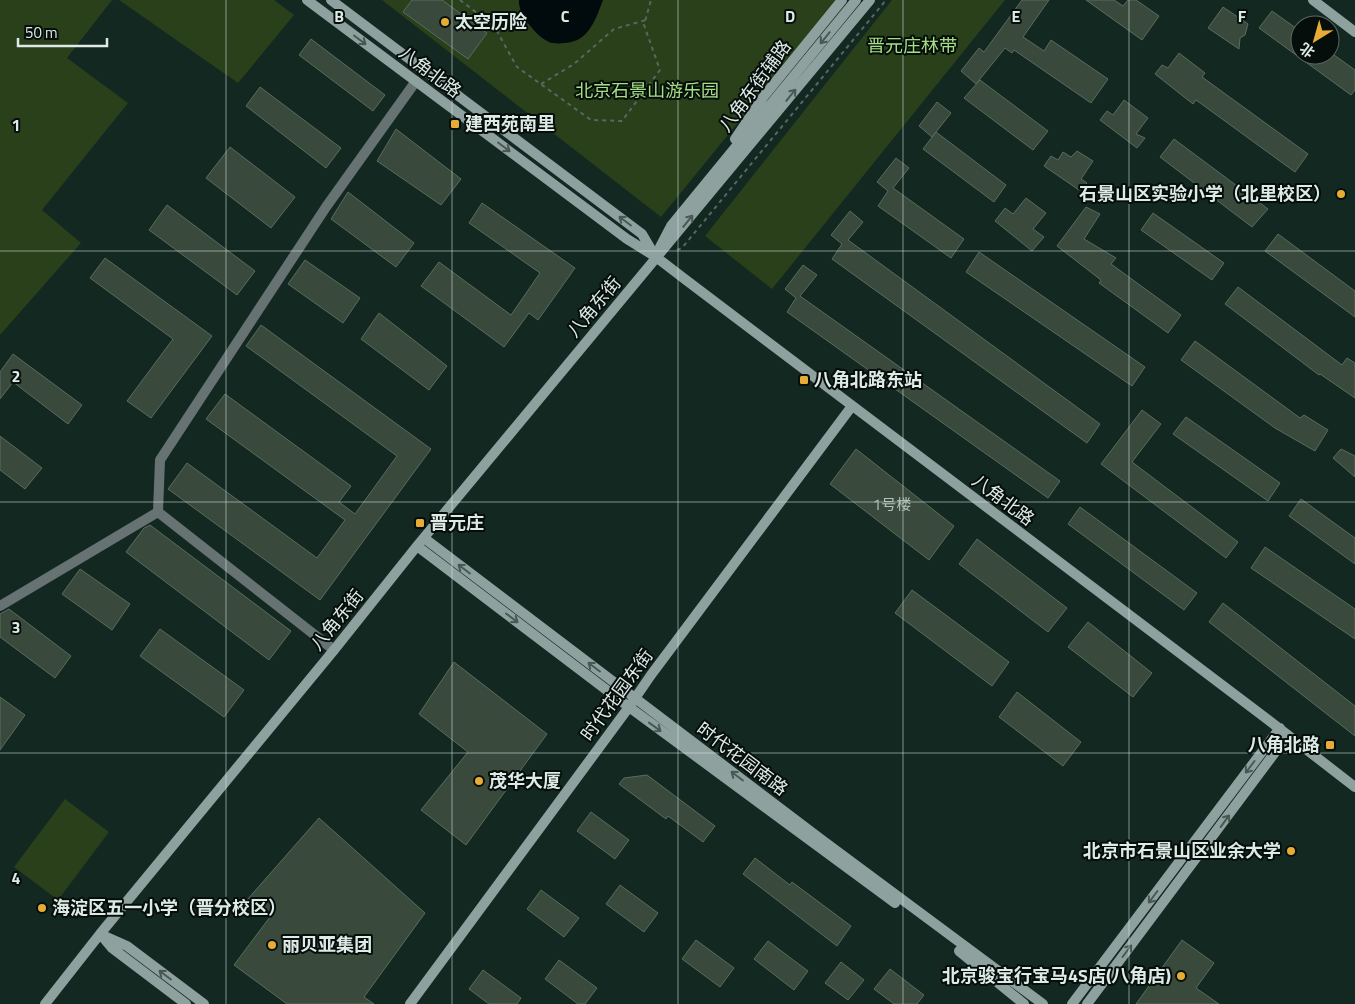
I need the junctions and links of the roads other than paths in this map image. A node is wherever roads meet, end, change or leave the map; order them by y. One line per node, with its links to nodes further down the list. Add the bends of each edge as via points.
1 (307, 0): 8 (street, 八角北路, one-way to 8)
2 (331, 0): 10 (street, 八角北路, one-way to 2, via 642,234)
3 (842, 0): 9 (street, 八角东街辅路, via 764,96)
4 (856, 0): 9 (street, 八角东街, one-way to 9)
5 (870, 0): 10 (street, 八角东街, one-way to 5)
6 (1314, 0): 7 (street)
7 (1355, 32)
8 (416, 81): 10 (street, 八角北路, one-way to 10, via 627,239); 12 (street, via 326,207 160,460)
9 (716, 170): 10 (street, 八角东街, via 670,226)
10 (656, 257): 11 (street, 八角北路); 13 (street, 八角东街)
11 (852, 406): 16 (street, 时代花园东街); 18 (street, 八角北路)
12 (158, 512): 14 (street); 15 (street)
13 (421, 542): 15 (street, 八角东街); 16 (street, 时代花园南路, one-way to 13); 17 (street, 时代花园南路, one-way to 17)
14 (0, 606)
15 (334, 650): 20 (street, 八角东街)
16 (636, 698): 17 (street, 时代花园东街); 26 (street, 时代花园南路, one-way to 16)
17 (629, 708): 24 (street, 时代花园东街); 25 (street, 时代花园南路, one-way to 25, via 965,956)
18 (1284, 732): 19 (street, 八角北路); 27 (street, one-way to 27); 28 (street, one-way to 18)
19 (1355, 787)
20 (100, 934): 21 (street, 八角东街); 22 (street, via 112,948); 23 (street, one-way to 20, via 127,946)
21 (46, 1004)
22 (186, 1004)
23 (204, 1004)
24 (410, 1004)
25 (1024, 1004)
26 (1043, 1004)
27 (1072, 1004)
28 (1087, 1004)

